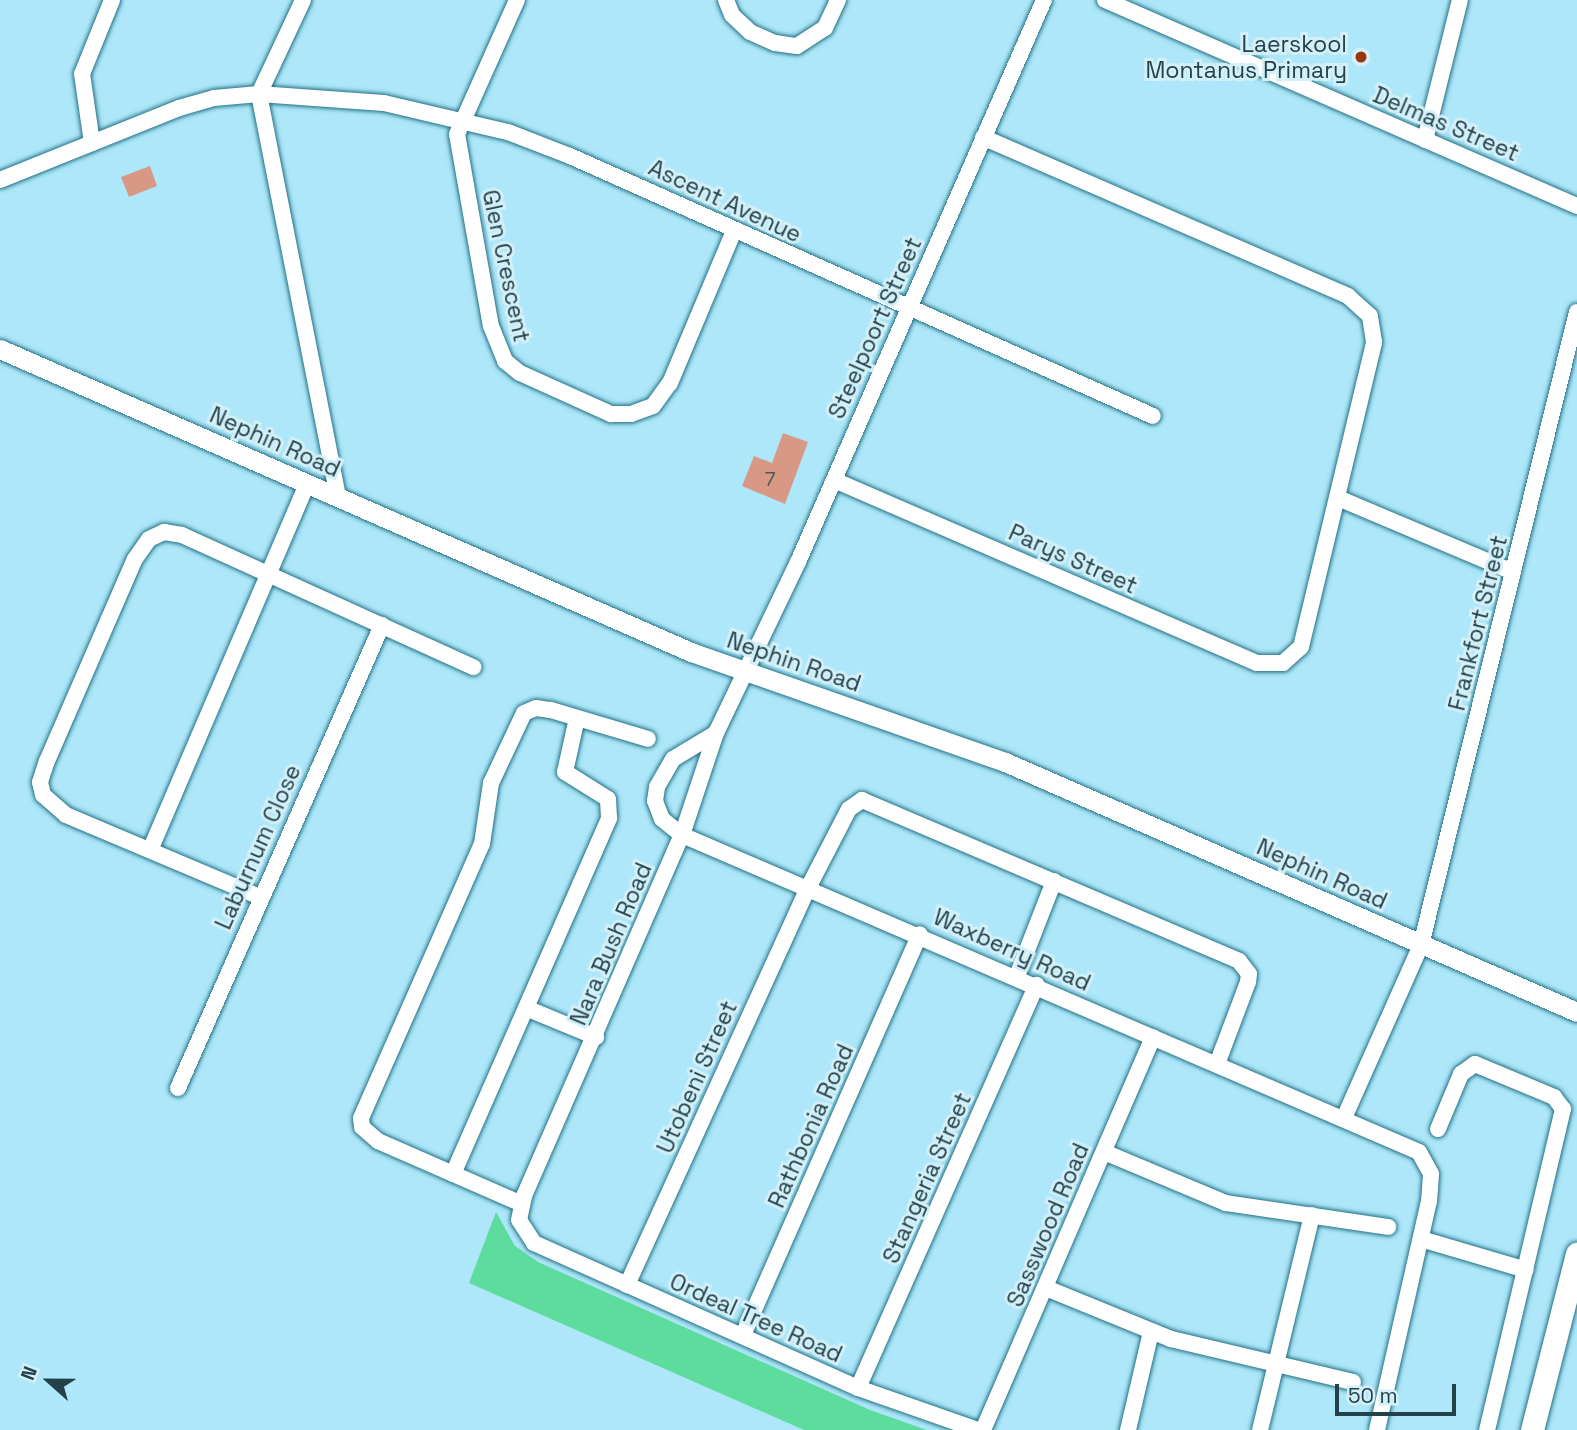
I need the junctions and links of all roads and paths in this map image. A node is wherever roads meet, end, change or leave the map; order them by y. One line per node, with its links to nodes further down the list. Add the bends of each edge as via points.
1 (112, 0): 13 (street, via 82,74)
2 (303, 0): 9 (street)
3 (517, 0): 10 (street)
4 (726, 0): 5 (street, via 732,15 750,32 797,46 825,28)
5 (838, 0)
6 (1044, 0): 11 (street, Steelpoort Street)
7 (1105, 0): 12 (street, Delmas Street)
8 (1460, 0): 12 (street)
9 (259, 94): 10 (street, Ascent Avenue, via 384,103); 13 (street, Ascent Avenue, via 214,98 179,108); 23 (street)
10 (461, 119): 16 (street, Ascent Avenue, via 570,156); 16 (street, Glen Crescent, via 457,145 501,354 520,373 611,414 640,412 660,400)
11 (983, 137): 17 (street, Steelpoort Street); 24 (street, via 1348,296 1365,308 1374,342)
12 (1425, 140): 15 (street, Delmas Street)
13 (92, 143): 14 (street, Ascent Avenue)
14 (0, 180)
15 (1577, 206)
16 (734, 231): 17 (street, Ascent Avenue)
17 (909, 308): 20 (street, Ascent Avenue); 21 (street, Steelpoort Street)
18 (1577, 312): 25 (street, Frankfort Street)
19 (0, 349): 22 (street, Nephin Road)
20 (1153, 415)
21 (834, 480): 24 (street, Parys Street, via 1257,663 1275,665 1295,654 1304,638); 29 (street, Steelpoort Street)
22 (307, 484): 23 (street, Nephin Road); 26 (street)
23 (338, 496): 29 (street, Nephin Road)
24 (1338, 498): 25 (street)
25 (1513, 572): 39 (street, Frankfort Street)
26 (269, 576): 27 (street); 34 (street); 34 (street, via 172,532 149,539 135,559 42,774 47,800 66,815)
27 (382, 625): 28 (street); 37 (street, Laburnum Close)
28 (473, 667)
29 (745, 673): 31 (street, Nara Bush Road); 39 (street, Nephin Road, via 968,747)
30 (578, 718): 32 (street); 42 (street, via 565,772 608,799 611,807); 51 (street, via 536,708 524,713 517,724 491,783 482,844 361,1118 362,1127 378,1141)
31 (716, 733): 33 (street, Nara Bush Road); 33 (street, Waxberry Road, via 673,759 657,787 655,802 662,819)
32 (648, 739)
33 (682, 835): 36 (street, Waxberry Road); 44 (street, Nara Bush Road)
34 (151, 848): 37 (street)
35 (1054, 880): 36 (street, Utobeni Street, via 862,800 849,809); 40 (street); 46 (street, via 1246,966 1248,982)
36 (808, 888): 38 (street, Waxberry Road); 59 (street, Utobeni Street)
37 (260, 897): 47 (street, Laburnum Close)
38 (920, 934): 40 (street, Waxberry Road); 63 (street, Rathbonia Road)
39 (1421, 944): 43 (street, Nephin Road); 48 (street, Frankfort Street)
40 (1017, 976): 41 (street, Waxberry Road)
41 (1037, 985): 45 (street, Waxberry Road); 66 (street, Stangeria Street)
42 (526, 1008): 44 (street); 51 (street)
43 (1577, 1012)
44 (596, 1037): 52 (street, Nara Bush Road)
45 (1153, 1037): 46 (street, Waxberry Road); 50 (street, Sasswood Road)
46 (1217, 1064): 48 (street, Waxberry Road)
47 (178, 1088)
48 (1344, 1118): 56 (street, Waxberry Road, via 1419,1152 1427,1162 1431,1184)
49 (1438, 1129): 58 (street, via 1461,1074 1475,1063 1560,1102 1563,1116)
50 (1104, 1152): 53 (street, via 1226,1203); 60 (street, Sasswood Road)
51 (453, 1174): 52 (street)
52 (522, 1204): 55 (street, Nara Bush Road)
53 (1312, 1215): 54 (street); 64 (street)
54 (1388, 1227)
55 (522, 1231): 59 (street, Ordeal Tree Road, via 534,1243)
56 (1420, 1239): 58 (street); 70 (street)
57 (1577, 1254): 72 (main road)
58 (1526, 1270): 71 (street)
59 (627, 1285): 63 (street, Ordeal Tree Road)
60 (1046, 1288): 62 (street); 67 (street, Sasswood Road)
61 (1577, 1297): 73 (main road)
62 (1151, 1332): 64 (street); 68 (street)
63 (743, 1335): 66 (street, Ordeal Tree Road)
64 (1276, 1363): 65 (street); 69 (street)
65 (1353, 1382)
66 (858, 1388): 67 (street, Ordeal Tree Road)
67 (981, 1430)
68 (1128, 1430)
69 (1260, 1430)
70 (1377, 1430)
71 (1487, 1430)
72 (1532, 1430)
73 (1542, 1430)

